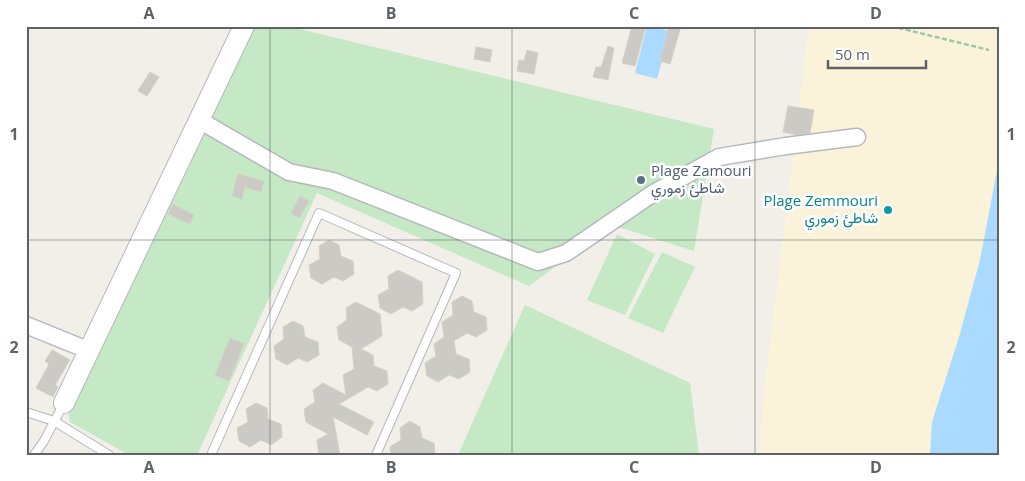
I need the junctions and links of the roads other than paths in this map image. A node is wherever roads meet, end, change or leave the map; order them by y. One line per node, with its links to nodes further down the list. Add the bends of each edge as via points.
1 (244, 26): 2 (street)
2 (199, 120): 3 (street, via 288,172 333,181 538,262 566,253 652,194 719,157); 5 (street)
3 (857, 137)
4 (26, 325): 5 (street)
5 (90, 351): 6 (street)
6 (64, 403): 8 (lane)
7 (26, 412): 8 (lane)
8 (54, 421): 9 (lane); 10 (lane)
9 (34, 455)
10 (109, 455)
11 (211, 455): 12 (lane, via 319,212 456,274)
12 (376, 455)

